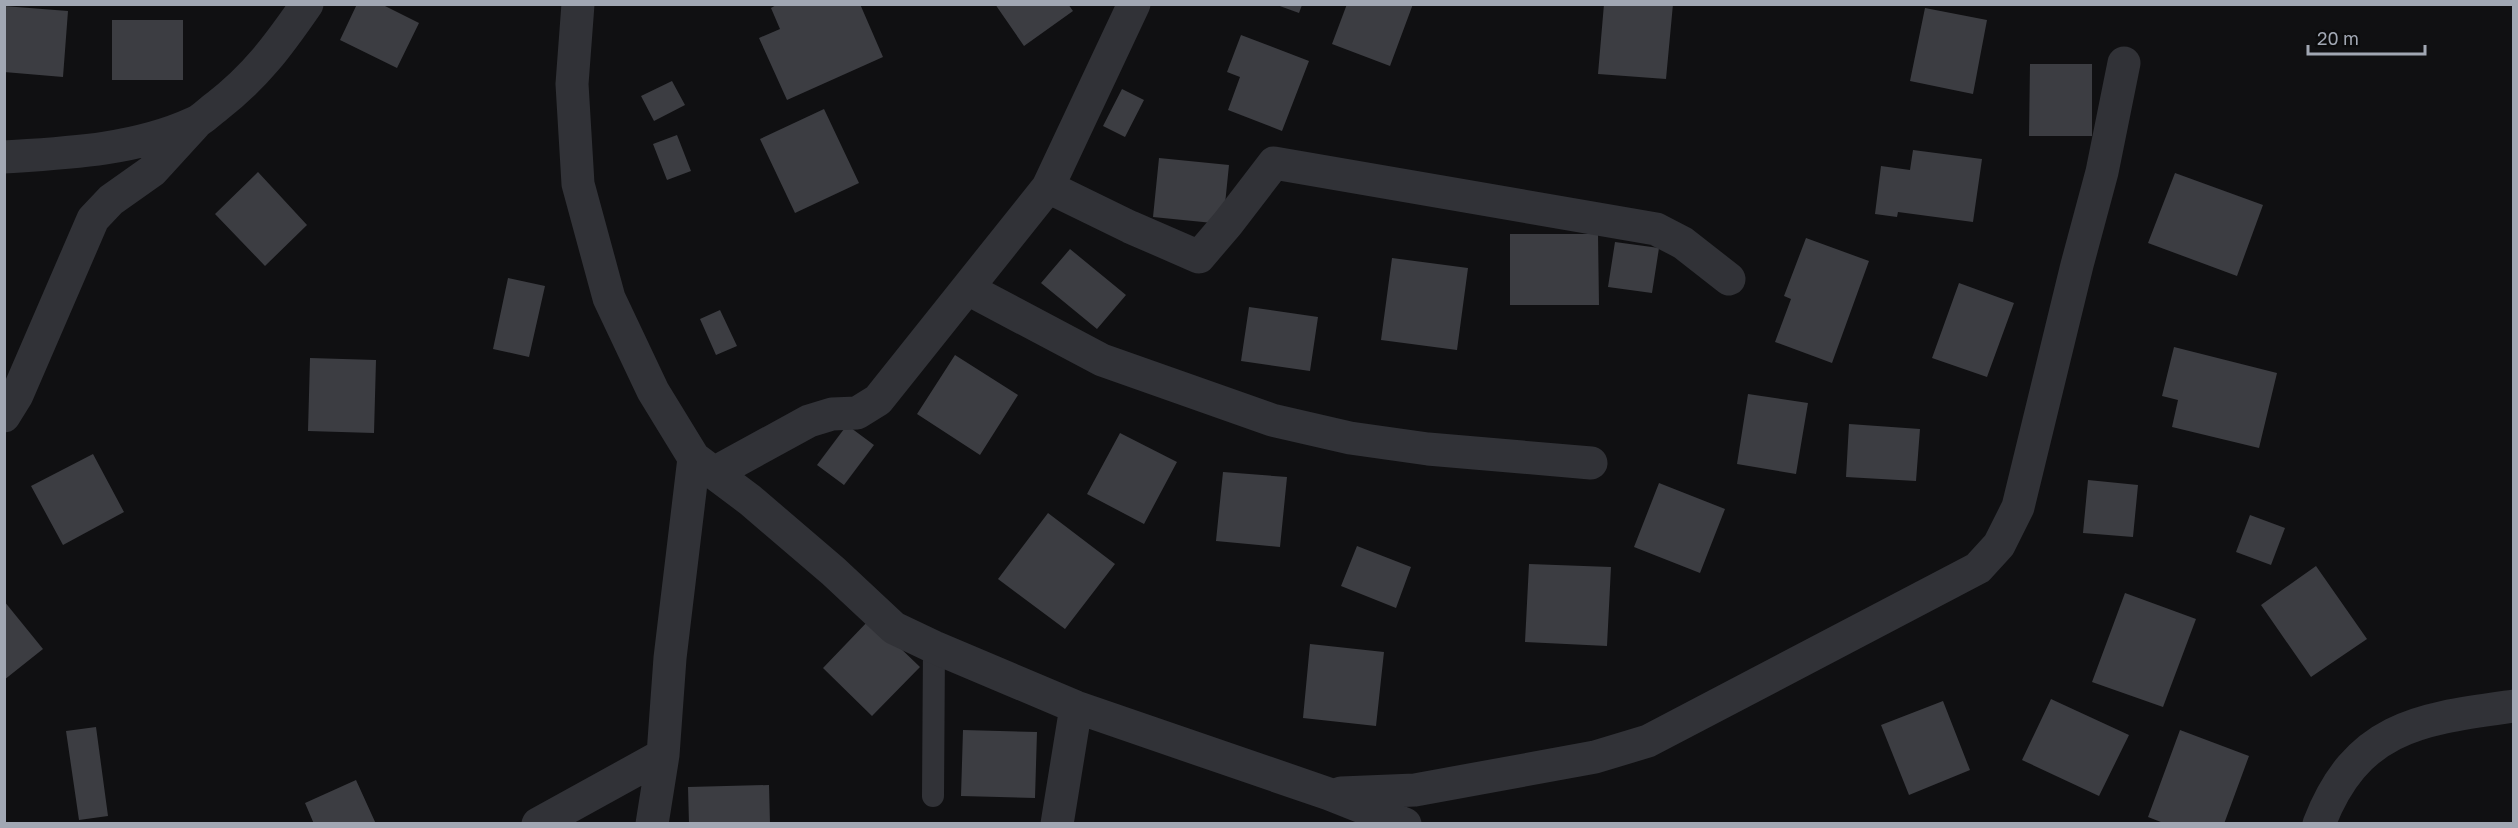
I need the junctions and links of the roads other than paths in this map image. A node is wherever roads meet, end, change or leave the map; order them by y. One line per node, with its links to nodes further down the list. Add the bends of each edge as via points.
1 (308, 4): 5 (street, via 279,46 240,88)
2 (578, 4): 12 (street, via 572,84 578,184 609,298 653,391)
3 (1134, 4): 7 (street)
4 (2124, 63): 17 (street, via 2102,172 2018,507 1999,545 1978,568 1647,741 1595,758 1415,790)
5 (196, 123): 6 (street, via 126,144); 10 (street, via 152,171 111,200 93,219 21,386)
6 (4, 157)
7 (1048, 187): 8 (street, via 1199,257 1274,163 1656,229 1683,243); 9 (street)
8 (1728, 279)
9 (968, 289): 11 (street, via 1102,360 1272,420 1350,438 1428,449); 12 (street, via 879,400 857,413 832,414 809,421)
10 (4, 416)
11 (1591, 463)
12 (704, 466): 13 (street, via 750,500 894,628); 16 (street, via 669,658)
13 (934, 647): 14 (street); 18 (lane)
14 (1076, 706): 17 (street); 21 (street)
15 (2514, 706): 23 (street, via 2435,717 2400,729 2369,748 2346,773)
16 (663, 755): 19 (street); 20 (street)
17 (1329, 794): 22 (street)
18 (933, 796)
19 (538, 824)
20 (652, 824)
21 (1058, 824)
22 (1405, 824)
23 (2319, 824)

